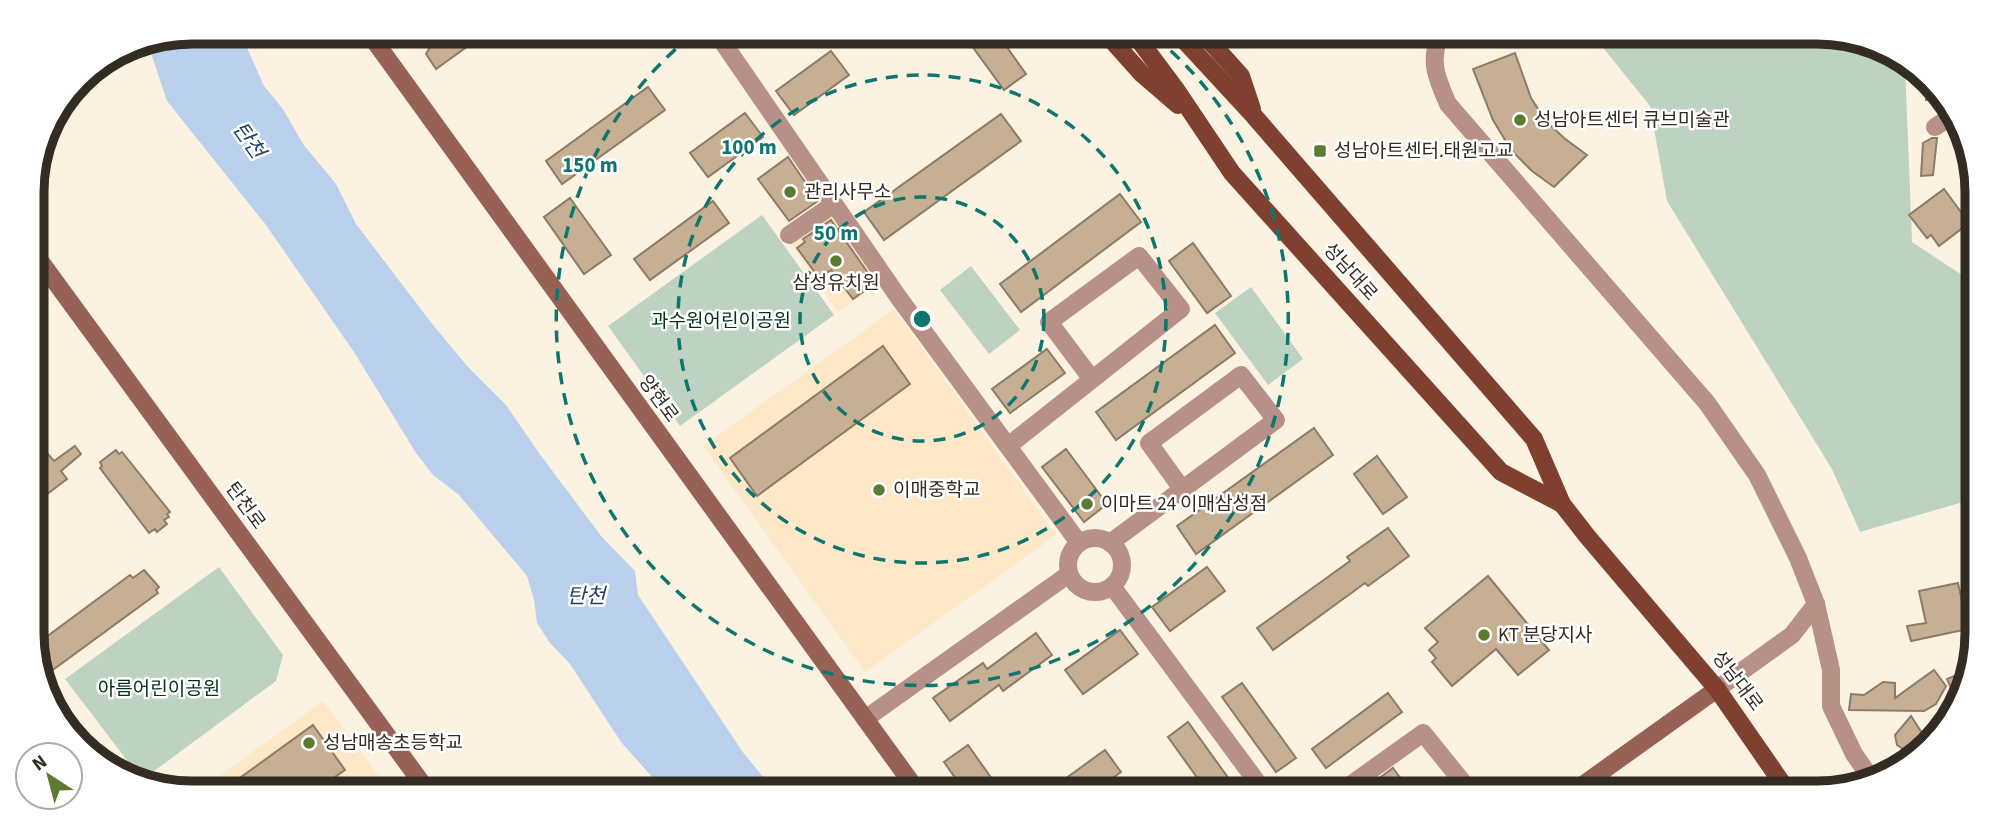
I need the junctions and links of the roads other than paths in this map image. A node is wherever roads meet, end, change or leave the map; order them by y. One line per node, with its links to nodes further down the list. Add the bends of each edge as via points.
1 (377, 44): 25 (main road, 양현로)
2 (724, 44): 12 (street)
3 (1115, 44): 10 (main road)
4 (1142, 44): 10 (main road, 성남대로)
5 (1187, 44): 8 (main road, 성남대로)
6 (1212, 44): 8 (main road, via 1241,76)
7 (1436, 44): 23 (street, via 1433,52 1437,78 1448,104 1707,402 1757,475)
8 (1254, 116): 18 (main road, 성남대로, via 1534,439)
9 (1946, 120): 11 (street)
10 (1199, 124): 18 (main road, 성남대로, via 1232,173 1501,472)
11 (1935, 127)
12 (834, 204): 13 (street); 16 (street)
13 (789, 236)
14 (44, 266): 27 (main road, 탄천로)
15 (1091, 378): 15 (street, via 1181,309 1139,256 1049,322); 16 (street)
16 (1008, 446): 19 (street)
17 (1182, 489): 17 (street, via 1276,420 1241,375 1149,443); 20 (street)
18 (1562, 504): 24 (main road, 성남대로)
19 (1079, 543): 20 (street, via 1097,538); 21 (street, via 1069,557)
20 (1110, 543): 22 (street, via 1122,562)
21 (1069, 574): 22 (street, via 1087,591 1105,591); 25 (street)
22 (1112, 586): 29 (street)
23 (1816, 604): 24 (street, via 1792,635); 26 (street, via 1831,670 1831,706)
24 (1717, 689): 32 (main road); 33 (main road, 성남대로)
25 (865, 719): 28 (main road, 양현로)
26 (1866, 773)
27 (420, 781)
28 (910, 781)
29 (1256, 781)
30 (1356, 781): 31 (street, via 1423,733)
31 (1462, 781)
32 (1588, 781)
33 (1781, 781)

